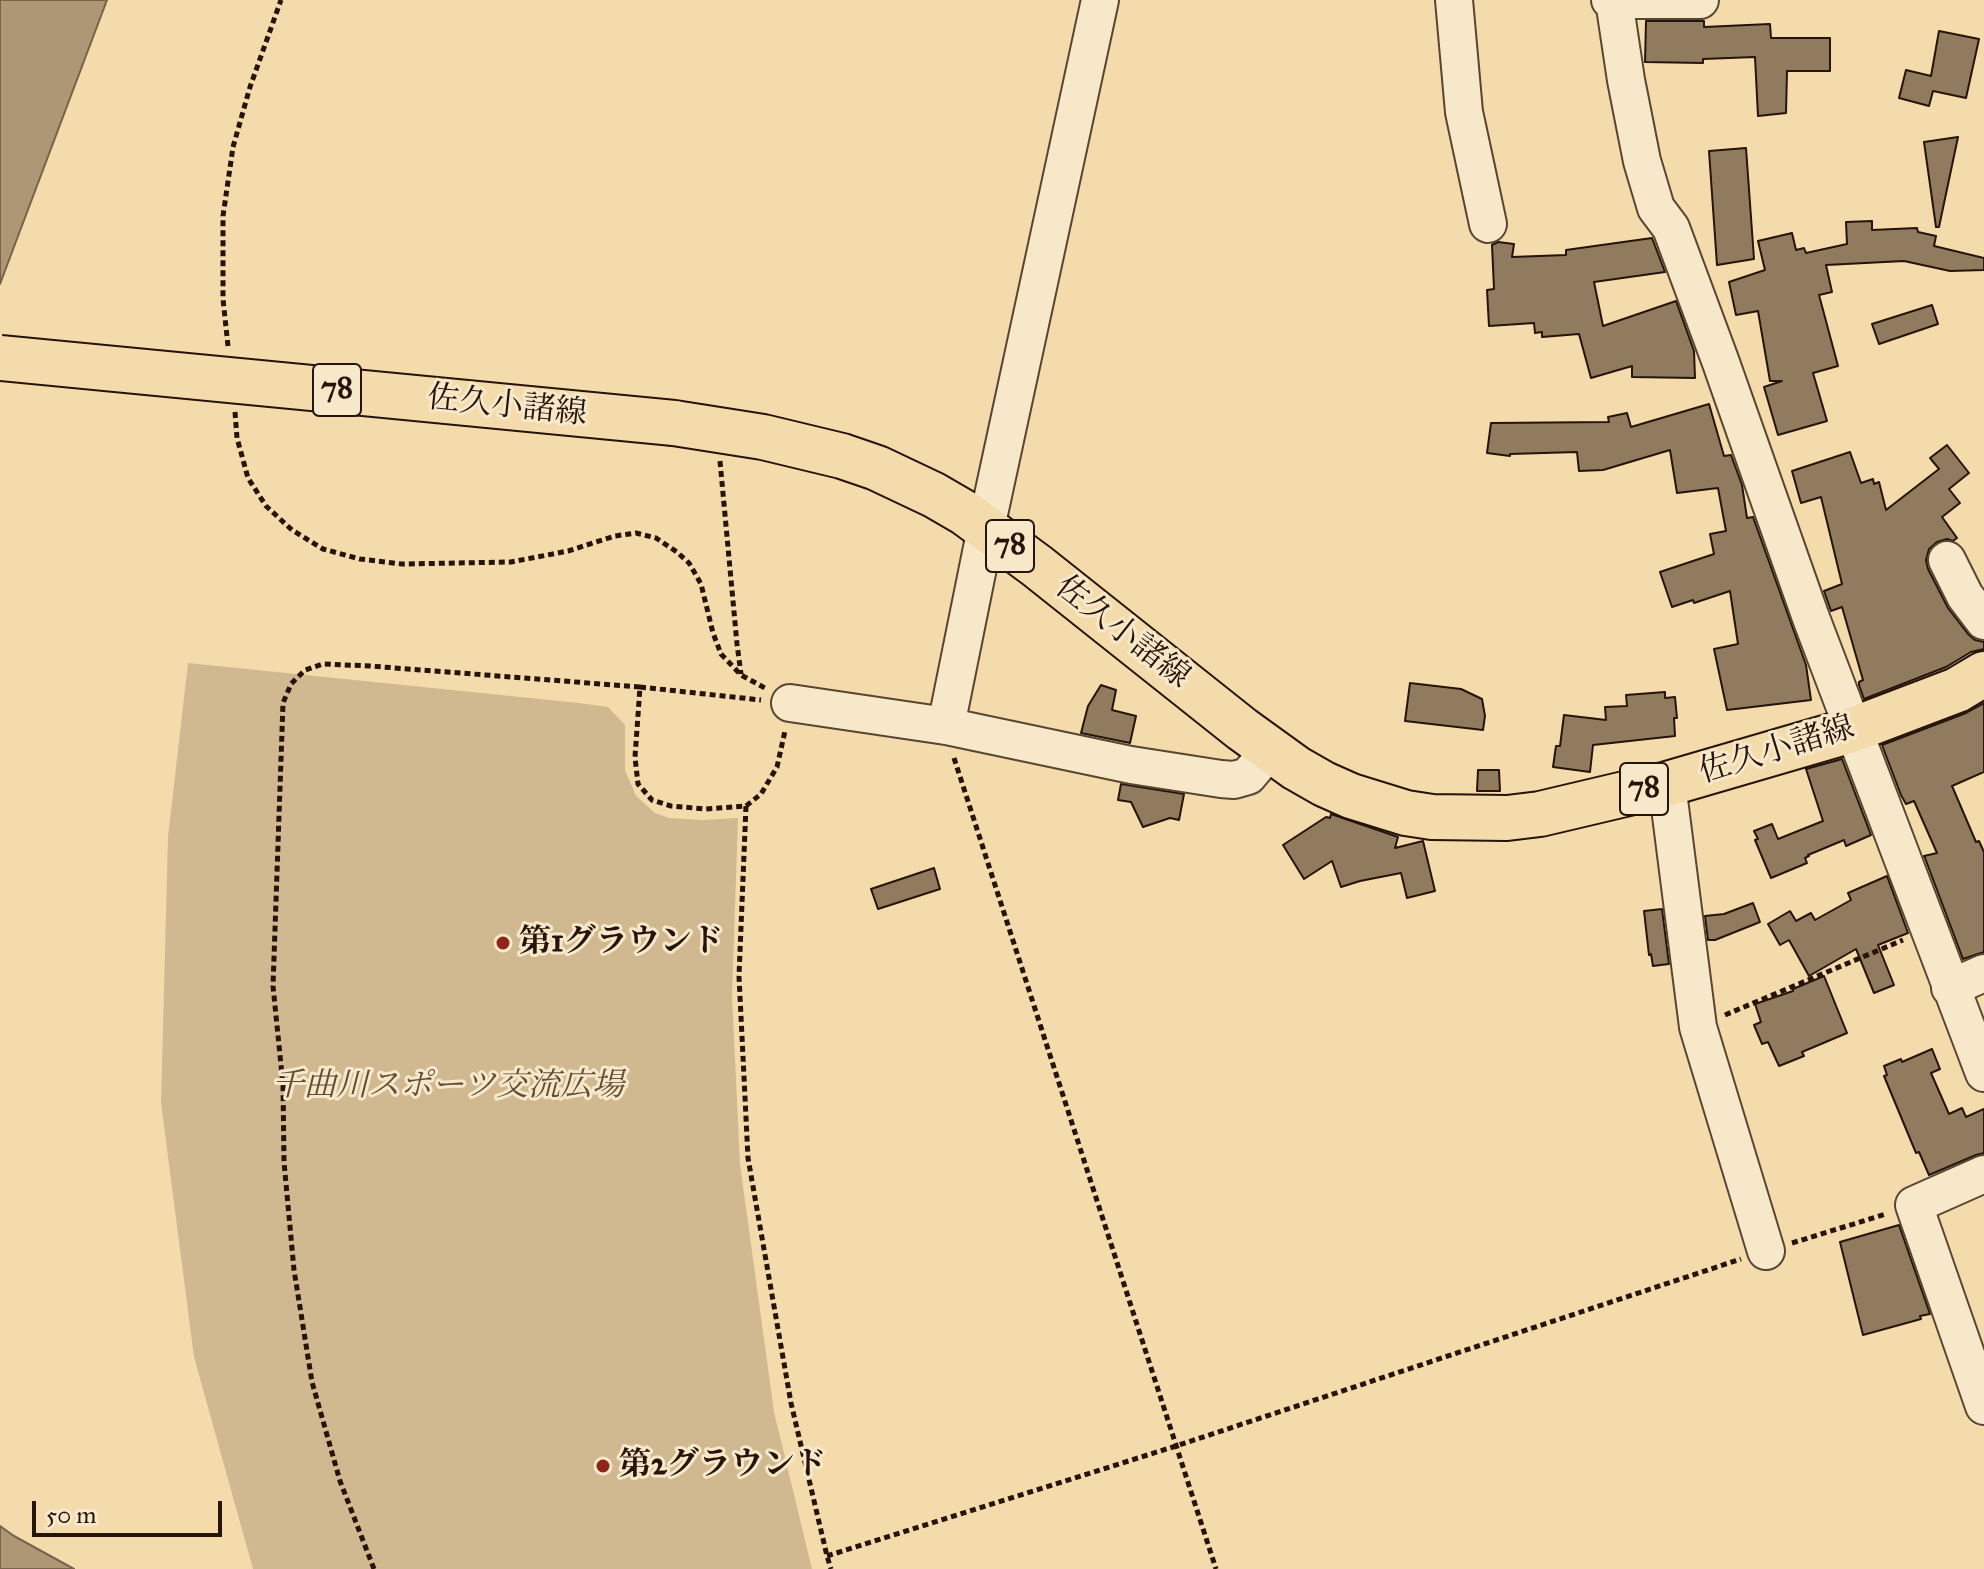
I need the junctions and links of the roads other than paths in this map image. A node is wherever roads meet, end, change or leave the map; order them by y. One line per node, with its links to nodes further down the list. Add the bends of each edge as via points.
1 (1100, 0): 7 (street)
2 (1454, 0): 5 (street, via 1464,112)
3 (1612, 0): 4 (street); 13 (street, via 1656,208 1671,228)
4 (1700, 0)
5 (1488, 224)
6 (0, 358): 7 (main road, 佐久小諸線 / 78, bridge, via 695,426 800,445 877,468)
7 (986, 528): 12 (street); 14 (main road, 佐久小諸線 / 78)
8 (1947, 560): 9 (street)
9 (1984, 621)
10 (1984, 674): 13 (main road, 佐久小諸線 / 78, via 1957,690)
11 (790, 703): 12 (street)
12 (946, 726): 14 (street, via 1131,765 1234,780 1248,776)
13 (1852, 730): 15 (main road, 佐久小諸線 / 78); 17 (street)
14 (1270, 750): 15 (main road, 佐久小諸線 / 78, via 1351,796 1432,817 1540,814)
15 (1667, 784): 20 (street, via 1698,1027)
16 (1984, 973): 17 (street)
17 (1950, 988): 18 (street)
18 (1984, 1073)
19 (1984, 1174): 21 (street, via 1914,1205)
20 (1766, 1251)
21 (1984, 1406)

